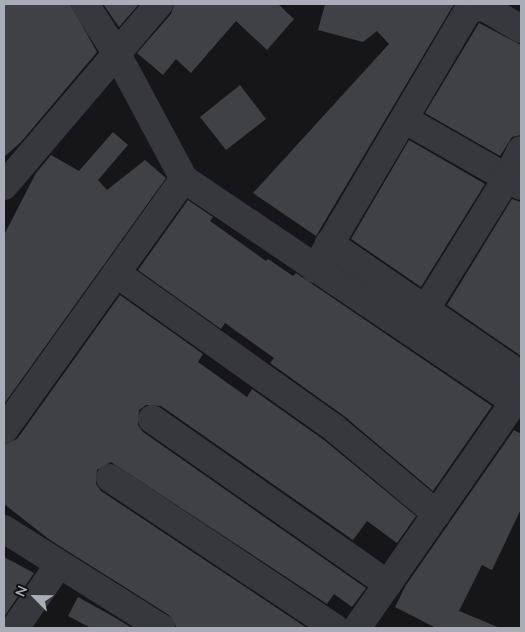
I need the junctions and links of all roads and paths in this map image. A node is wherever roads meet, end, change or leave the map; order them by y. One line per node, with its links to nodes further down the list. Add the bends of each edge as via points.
1 (85, 4): 4 (street)
2 (159, 4): 4 (street)
3 (521, 29): 5 (street, via 484,7 469,9)
4 (117, 54): 7 (street); 9 (street)
5 (404, 119): 8 (street); 10 (street)
6 (521, 150): 8 (street)
7 (184, 178): 11 (street); 12 (street)
8 (514, 182): 13 (street)
9 (4, 186)
10 (329, 244): 11 (street); 13 (street)
11 (315, 269): 15 (street)
12 (116, 273): 17 (street); 19 (street, via 334,428)
13 (425, 310): 14 (street)
14 (521, 375)
15 (517, 401): 19 (street)
16 (152, 419): 22 (street)
17 (4, 430)
18 (110, 478): 25 (street)
19 (437, 514): 22 (street)
20 (4, 529): 21 (street)
21 (58, 566): 23 (street); 24 (street)
22 (388, 584): 26 (street)
23 (15, 628)
24 (161, 628)
25 (335, 628)
26 (356, 628)

